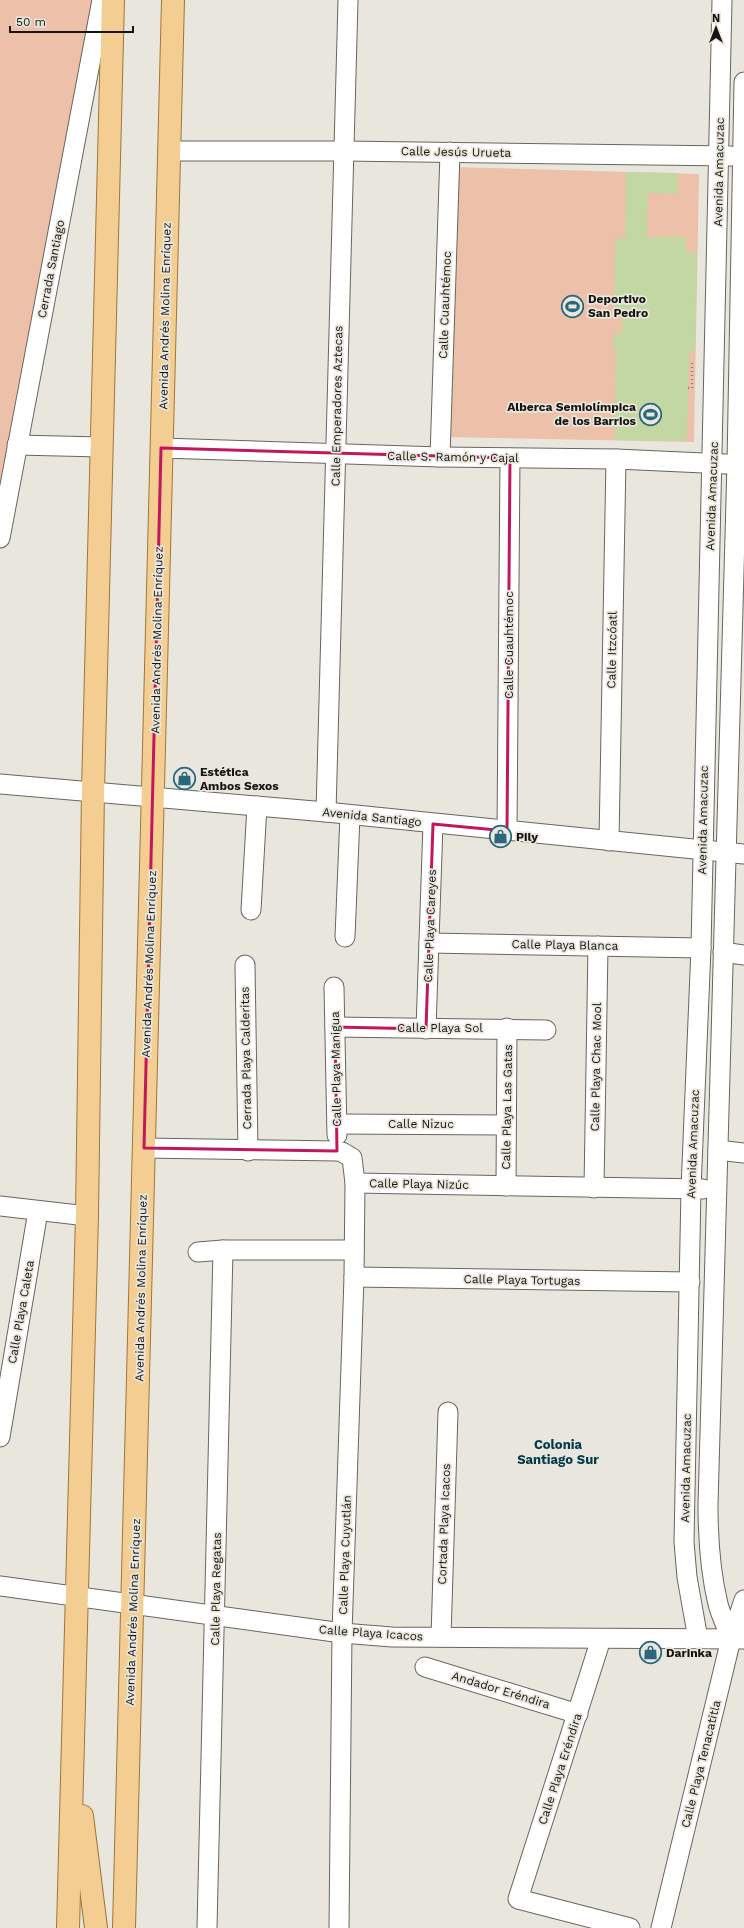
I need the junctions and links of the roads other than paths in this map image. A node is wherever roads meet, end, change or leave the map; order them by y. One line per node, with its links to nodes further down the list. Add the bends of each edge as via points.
1 (102, 0): 14 (street, Cerrada Santiago)
2 (113, 0): 15 (main road)
3 (173, 0): 7 (main road, Avenida Andrés Molina Enríquez)
4 (348, 0): 8 (street, Calle Emperadores Aztecas)
5 (722, 0): 11 (street, Avenida Amacuzac)
6 (744, 82): 10 (street, Avenida Amacuzac)
7 (169, 151): 8 (street, Calle Jesús Urueta); 16 (main road, Avenida Andrés Molina Enríquez)
8 (344, 151): 9 (street, Calle Jesús Urueta); 17 (street, Calle Emperadores Aztecas)
9 (450, 152): 11 (street, Calle Jesús Urueta); 18 (street, Calle Cuauhtémoc)
10 (743, 156): 11 (street, Calle Jesús Urueta); 13 (street, Avenida Amacuzac)
11 (720, 157): 12 (street, Avenida Amacuzac)
12 (719, 188): 13 (street); 21 (street, Avenida Amacuzac)
13 (743, 193): 22 (street, Avenida Amacuzac)
14 (17, 445): 15 (street); 23 (street, Cerrada Santiago)
15 (101, 447): 25 (main road)
16 (161, 448): 17 (street, Calle S. Ramón y Cajal); 26 (main road, Avenida Andrés Molina Enríquez)
17 (336, 453): 18 (street, Calle S. Ramón y Cajal); 28 (street, Calle Emperadores Aztecas)
18 (440, 457): 19 (street, Calle S. Ramón y Cajal)
19 (510, 458): 20 (street, Calle S. Ramón y Cajal); 31 (street, Calle Cuauhtémoc)
20 (616, 459): 21 (street, Calle S. Ramón y Cajal); 32 (street, Calle Itzcóatl)
21 (713, 464): 22 (street, Calle S. Ramón y Cajal); 33 (street, Avenida Amacuzac)
22 (741, 465): 34 (street, Avenida Amacuzac)
23 (0, 538)
24 (0, 784): 25 (street, Avenida Santiago)
25 (93, 791): 26 (street, Avenida Santiago); 62 (main road)
26 (154, 796): 27 (street, Avenida Santiago); 50 (main road, Avenida Andrés Molina Enríquez)
27 (257, 806): 28 (street, Avenida Santiago); 35 (street)
28 (326, 812): 29 (street, Avenida Santiago)
29 (350, 815): 30 (street, Avenida Santiago); 36 (street)
30 (433, 824): 31 (street, Avenida Santiago); 37 (street, Calle Playa Careyes)
31 (507, 831): 32 (street, Avenida Santiago)
32 (609, 841): 33 (street, Avenida Santiago)
33 (702, 850): 34 (street, Avenida Santiago); 39 (street, Avenida Amacuzac)
34 (735, 853): 40 (street, Avenida Amacuzac)
35 (251, 910)
36 (345, 937)
37 (429, 943): 38 (street, Calle Playa Blanca); 46 (street, Calle Playa Careyes)
38 (598, 946): 39 (street, Calle Playa Blanca); 57 (street, Calle Playa Chac Mool)
39 (701, 948): 58 (street, Avenida Amacuzac)
40 (724, 952): 41 (street); 51 (street, Avenida Amacuzac)
41 (744, 954)
42 (245, 965): 52 (street, Cerrada Playa Calderitas)
43 (334, 987): 44 (street, Calle Playa Manigua)
44 (335, 1027): 46 (street, Calle Playa Sol); 48 (street, Calle Playa Manigua)
45 (507, 1028): 46 (street, Calle Playa Sol); 47 (street, Calle Playa Sol); 49 (street, Calle Playa Las Gatas)
46 (426, 1029)
47 (546, 1030)
48 (336, 1124): 49 (street, Calle Nizuc); 53 (street, Calle Playa Manigua)
49 (506, 1125): 56 (street, Calle Playa Las Gatas)
50 (144, 1148): 52 (street); 73 (main road, Avenida Andrés Molina Enríquez)
51 (718, 1150): 54 (street); 59 (street, Avenida Amacuzac)
52 (248, 1151): 53 (street)
53 (337, 1152): 55 (street, Calle Playa Nizúc, via 352,1158)
54 (744, 1153)
55 (355, 1183): 56 (street, Calle Playa Nizúc); 64 (street, Calle Playa Cuyutlán)
56 (506, 1186): 57 (street, Calle Playa Nizúc)
57 (594, 1188): 58 (street, Calle Playa Nizúc)
58 (691, 1189): 59 (street, Calle Playa Nizúc); 67 (street, Avenida Amacuzac)
59 (717, 1189): 79 (street, Avenida Amacuzac, via 708,1540 718,1605)
60 (0, 1206): 61 (street)
61 (38, 1211): 62 (street); 69 (street, Calle Playa Caleta)
62 (87, 1216): 71 (main road)
63 (223, 1250): 64 (street); 65 (street); 74 (street, Calle Playa Regatas)
64 (354, 1250): 66 (street, Calle Playa Cuyutlán)
65 (198, 1252)
66 (354, 1277): 67 (street, Calle Playa Tortugas); 75 (street, Calle Playa Cuyutlán)
67 (690, 1282): 78 (street, Avenida Amacuzac, via 684,1542 687,1577)
68 (448, 1412): 76 (street, Cortada Playa Icacos)
69 (0, 1437)
70 (0, 1586): 71 (street, Calle Playa Icacos)
71 (76, 1597): 73 (street, Calle Playa Icacos); 82 (main road)
72 (744, 1600): 79 (street, Calle Playa Tenacatitla)
73 (133, 1605): 74 (street, Calle Playa Icacos); 86 (main road, Avenida Andrés Molina Enríquez)
74 (215, 1616): 75 (street, Calle Playa Icacos); 87 (street, Calle Playa Regatas)
75 (342, 1633): 76 (street, Calle Playa Icacos); 88 (street, Calle Playa Cuyutlán)
76 (441, 1637): 77 (street, Calle Playa Icacos)
77 (601, 1639): 78 (street, Calle Playa Icacos); 81 (street, Calle Playa Eréndira)
78 (698, 1639): 79 (street, Calle Playa Icacos)
79 (738, 1639): 90 (street, Calle Playa Tenacatitla)
80 (425, 1667): 81 (street, Andador Eréndira)
81 (578, 1714): 83 (street, Calle Playa Eréndira, via 518,1899)
82 (73, 1742): 84 (main road); 85 (main road)
83 (599, 1924): 89 (street)
84 (68, 1928)
85 (96, 1928)
86 (124, 1928)
87 (207, 1928)
88 (339, 1928)
89 (630, 1928)
90 (661, 1928)

